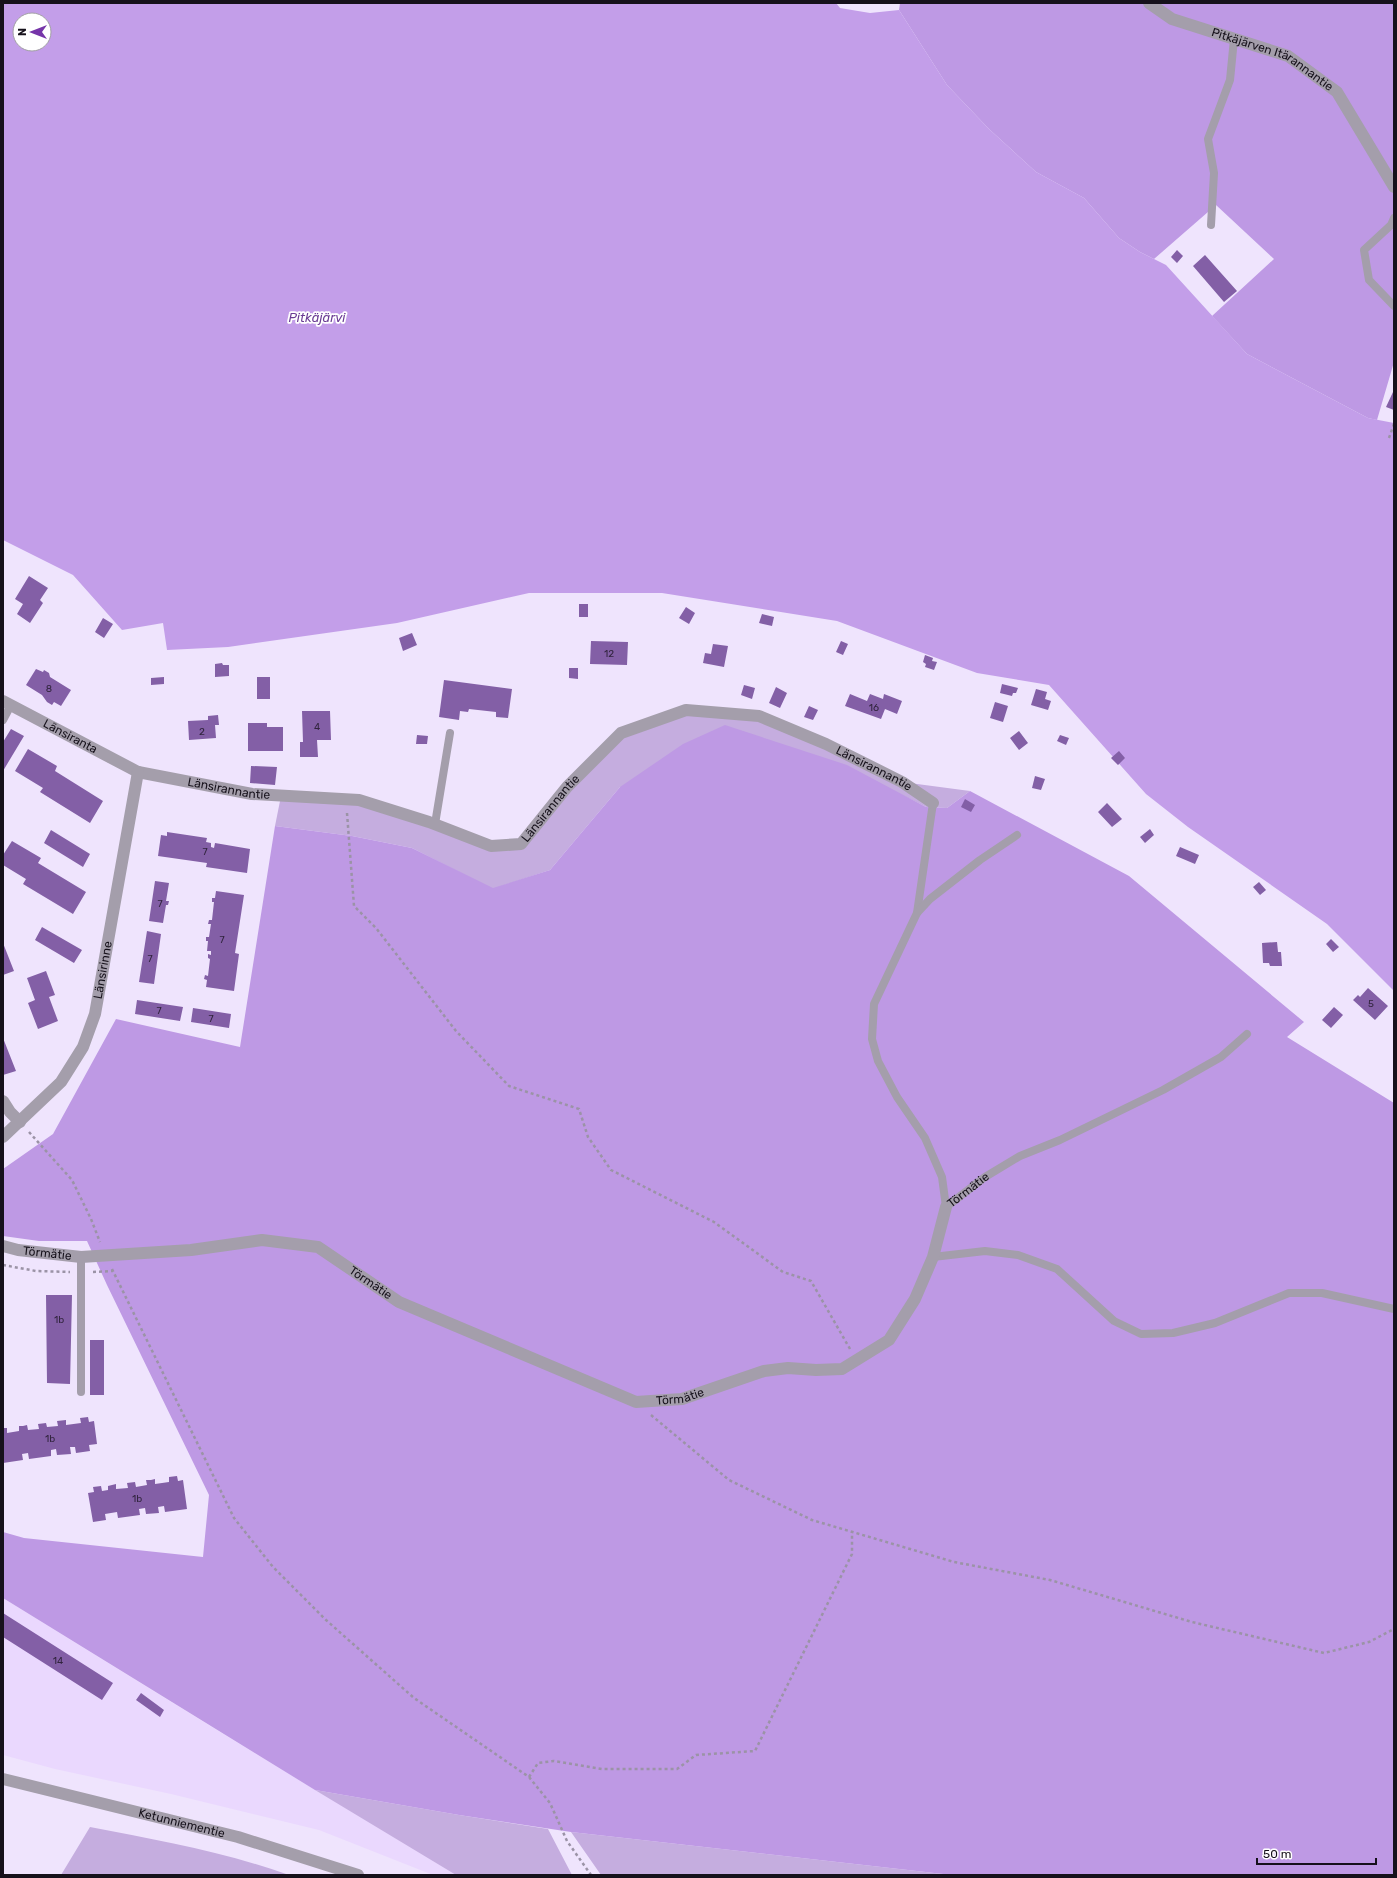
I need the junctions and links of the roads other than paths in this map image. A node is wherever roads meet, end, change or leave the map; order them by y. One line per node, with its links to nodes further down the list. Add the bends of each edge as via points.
1 (1149, 3): 2 (street, Pitkäjärven Itärannantie, via 1172,19)
2 (1234, 39): 3 (street, Pitkäjärven Itärannantie, via 1288,56 1338,92); 5 (lane, via 1230,80 1208,139 1214,173)
3 (1394, 187)
4 (1394, 218): 6 (lane, via 1391,225 1364,250 1369,280)
5 (1211, 225)
6 (1394, 306)
7 (7, 703): 8 (lane); 10 (street, Länsiranta)
8 (3, 720)
9 (450, 733): 12 (lane)
10 (138, 772): 12 (street, Länsirannantie, via 252,794 359,800); 17 (street, Länsirinne, via 95,1014 83,1047 61,1082)
11 (933, 803): 12 (street, Länsirannantie, via 902,782 826,744 759,716 686,710 621,733 567,787 521,844 490,846); 14 (lane)
12 (435, 824)
13 (1017, 835): 14 (lane, via 930,899)
14 (917, 913): 19 (lane, via 874,1004 872,1039 878,1061 925,1138 942,1177)
15 (1248, 1034): 19 (lane, Törmätie, via 1221,1057 1163,1090 1060,1140 1014,1159 985,1177)
16 (3, 1101): 17 (street)
17 (20, 1122): 18 (street, Länsirinne)
18 (3, 1137)
19 (946, 1208): 22 (street, Törmätie)
20 (3, 1246): 21 (street, Törmätie)
21 (81, 1257): 22 (street, Törmätie, via 191,1250 262,1240 318,1247 399,1302 636,1402 682,1399 764,1371 788,1368 842,1369 889,1340 915,1299); 24 (lane)
22 (933, 1257): 23 (lane, via 985,1251 1018,1255 1044,1264 1057,1269 1114,1321 1141,1334 1173,1334 1215,1323 1289,1293 1322,1293)
23 (1394, 1309)
24 (81, 1392)
25 (3, 1779): 26 (street, Ketunniementie, via 238,1837)
26 (358, 1875)

